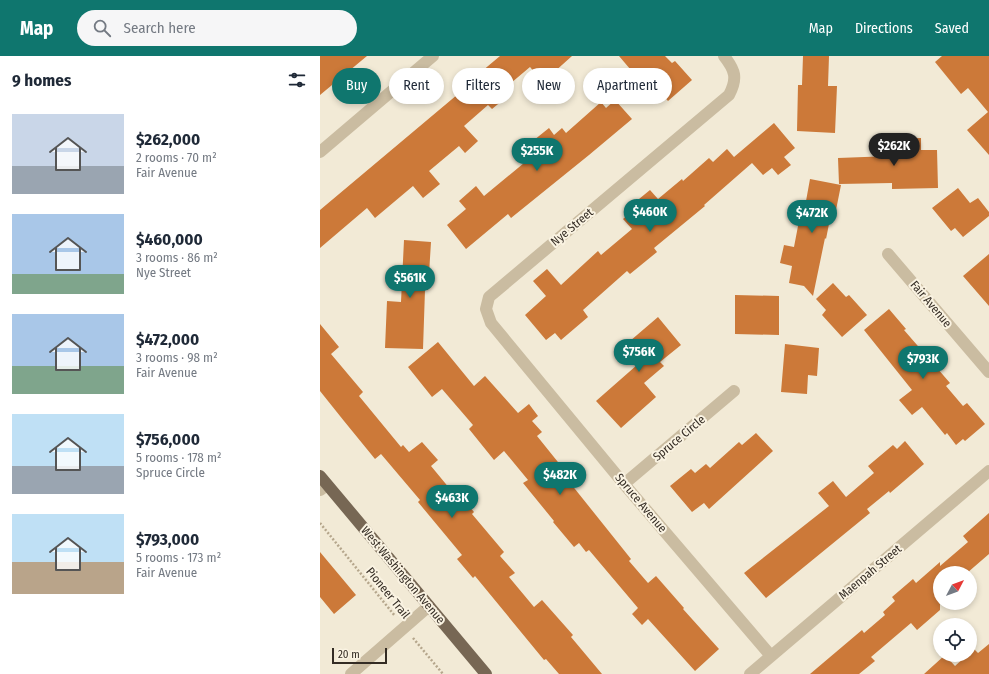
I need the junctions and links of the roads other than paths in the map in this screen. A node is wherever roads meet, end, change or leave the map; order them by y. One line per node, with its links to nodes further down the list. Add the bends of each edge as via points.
1 (433, 56): 3 (street)
2 (724, 56): 5 (street, Nye Street, via 733,67 734,85 729,95 490,297)
3 (320, 152)
4 (888, 254): 6 (street, Fair Avenue)
5 (486, 310): 10 (street, Spruce Avenue, via 491,323)
6 (989, 372)
7 (734, 391): 10 (street, Spruce Circle)
8 (989, 471): 12 (street, Maenpah Street)
9 (322, 484): 11 (main road, West Washington Avenue)
10 (624, 484): 12 (street, Spruce Avenue)
11 (429, 606): 13 (street); 14 (main road, West Washington Avenue)
12 (771, 656): 15 (street, Maenpah Street)
13 (351, 674)
14 (486, 674)
15 (750, 674)

